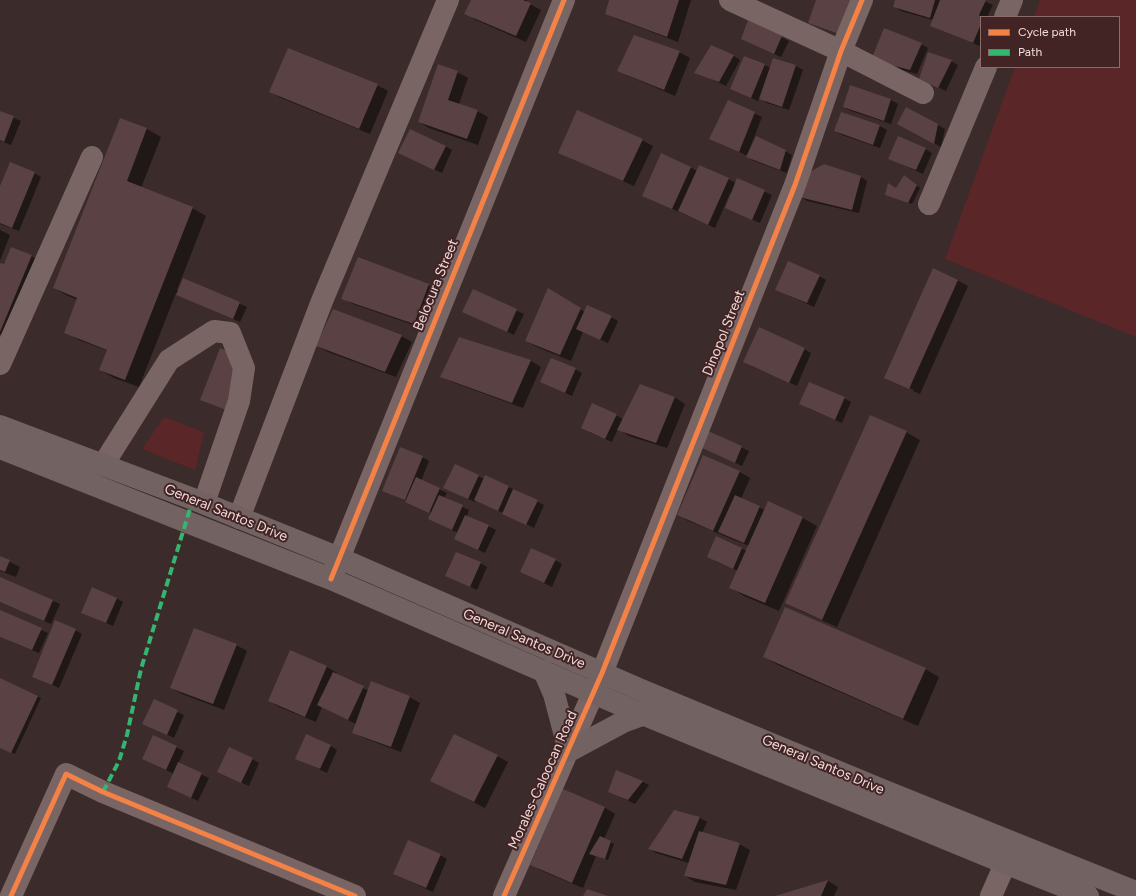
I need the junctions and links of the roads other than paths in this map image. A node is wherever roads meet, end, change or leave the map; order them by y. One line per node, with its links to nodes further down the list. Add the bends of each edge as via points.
1 (448, 0): 17 (street, via 322,301)
2 (564, 0): 18 (street, Belocura Street)
3 (730, 0): 7 (street)
4 (862, 0): 7 (street, Dinopol Street)
5 (1012, 0): 6 (street)
6 (1005, 16)
7 (841, 51): 9 (street); 21 (street, Dinopol Street, via 795,185)
8 (986, 68): 11 (street)
9 (923, 93)
10 (92, 157): 12 (street)
11 (929, 204)
12 (0, 364)
13 (0, 426): 15 (highway, General Santos Drive)
14 (0, 448): 19 (highway, General Santos Drive)
15 (103, 465): 16 (highway, General Santos Drive); 16 (street, via 169,360 214,331 230,333 244,368 239,401)
16 (204, 503): 17 (highway, General Santos Drive)
17 (239, 518): 18 (highway, General Santos Drive)
18 (338, 558): 19 (street, Belocura Street); 21 (highway, General Santos Drive)
19 (331, 579): 20 (highway, General Santos Drive)
20 (544, 671): 22 (highway, General Santos Drive); 24 (highway, via 554,694)
21 (602, 673): 22 (street, Morales-Caloocan Road); 25 (highway, General Santos Drive)
22 (594, 693): 23 (highway, General Santos Drive); 24 (street, Morales-Caloocan Road)
23 (645, 714): 24 (highway, via 622,722); 26 (highway, General Santos Drive)
24 (569, 751): 30 (street, Morales-Caloocan Road)
25 (1014, 843): 26 (street); 27 (highway, General Santos Drive)
26 (1005, 863): 31 (street); 32 (highway, General Santos Drive)
27 (1136, 892)
28 (11, 896): 29 (street, via 66,774 103,792)
29 (355, 896)
30 (504, 896)
31 (991, 896)
32 (1088, 896)

